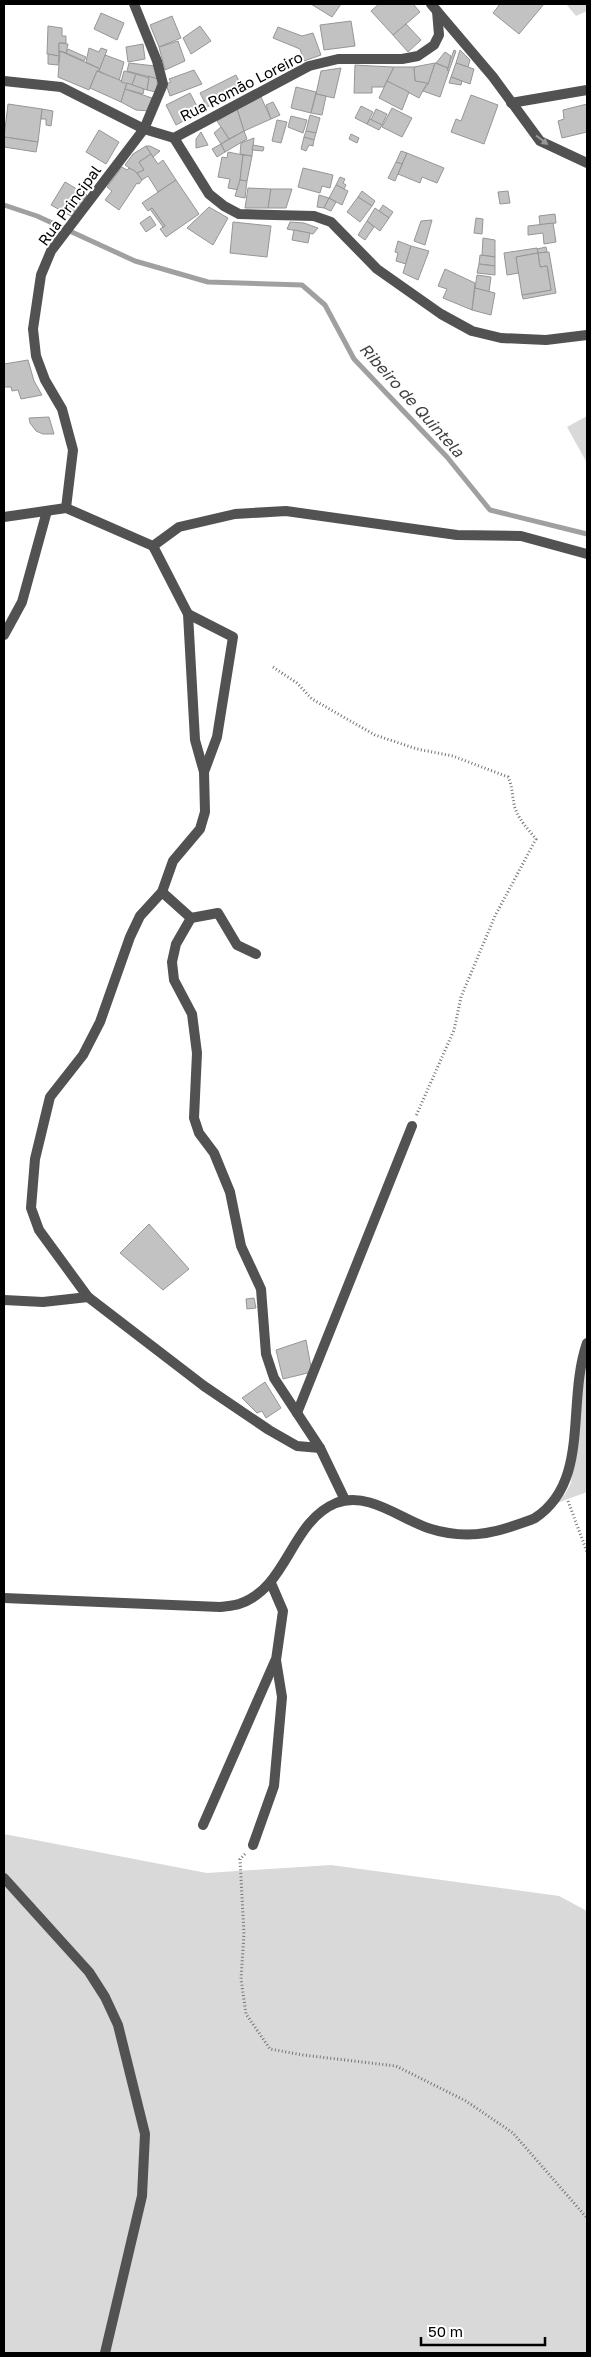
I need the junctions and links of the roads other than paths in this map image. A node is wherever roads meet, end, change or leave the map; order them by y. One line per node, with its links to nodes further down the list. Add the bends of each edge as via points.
1 (134, 4): 6 (street, Rua Principal, via 163,84)
2 (434, 7): 5 (street); 7 (street, Rua Romão Loreiro, via 439,35 434,45 418,56 338,59 309,66)
3 (4, 81): 6 (street, Rua Romão Loreiro, via 61,88)
4 (587, 90): 5 (street)
5 (511, 103): 8 (street, one-way to 8, via 540,141)
6 (144, 130): 7 (street, Rua Romão Loreiro); 10 (street, Rua Principal, via 51,251 41,275 33,329 36,356 62,409 72,450)
7 (174, 138): 9 (street, via 209,194 224,206 239,214 314,216 331,222 377,269 441,314 472,331 501,338 546,340)
8 (587, 163)
9 (587, 335)
10 (66, 508): 11 (street); 13 (street)
11 (47, 511): 12 (street); 16 (street, via 22,602)
12 (4, 517)
13 (153, 546): 14 (street, via 179,527 236,514 286,510 457,535 521,536); 15 (street)
14 (587, 554)
15 (188, 614): 17 (street, via 195,740); 17 (street, via 233,637 217,737)
16 (4, 635)
17 (204, 772): 18 (street, via 205,812 200,829 173,861)
18 (162, 892): 19 (street); 22 (street, via 140,916 100,1022 84,1055 50,1097 35,1159 31,1208 38,1230)
19 (191, 918): 20 (street, via 218,913 236,945); 25 (street, via 176,944 172,962 174,980 192,1014 197,1053 194,1118 199,1133 214,1153 230,1192 241,1246 261,1289 266,1354 274,1378)
20 (256, 954)
21 (412, 1126): 25 (street)
22 (88, 1297): 23 (street, via 43,1302); 26 (street, via 204,1386 269,1430 297,1446)
23 (4, 1300)
24 (587, 1343): 27 (street, via 581,1372 578,1460 565,1494 535,1518 492,1534 461,1535 429,1528 364,1500)
25 (297, 1413): 26 (street)
26 (320, 1448): 27 (street)
27 (345, 1500): 28 (street, via 324,1508 310,1521)
28 (271, 1583): 29 (street, via 238,1604 220,1607); 30 (street, via 283,1611)
29 (4, 1598)
30 (276, 1660): 31 (street); 32 (street, via 282,1697 274,1786)
31 (203, 1825)
32 (253, 1845)
33 (4, 1878): 34 (street, via 89,1972 105,1998 118,2026 144,2134 142,2196)
34 (105, 2353)

